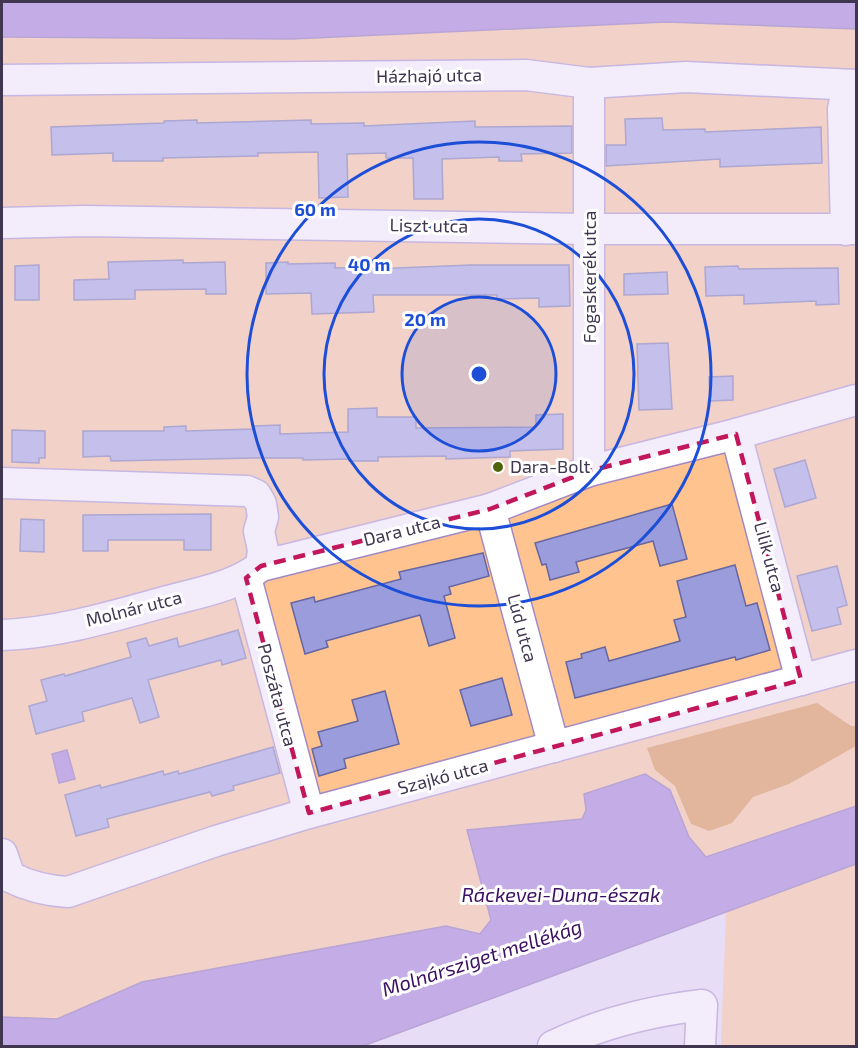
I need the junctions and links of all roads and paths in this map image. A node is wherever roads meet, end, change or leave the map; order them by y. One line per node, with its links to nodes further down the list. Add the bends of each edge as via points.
1 (2, 80): 2 (street, Házhajó utca, via 526,75)
2 (589, 83): 3 (street, Házhajó utca, via 686,77); 5 (street, Fogaskerék utca)
3 (852, 85): 6 (street, via 843,109)
4 (2, 223): 5 (street, Liszt utca)
5 (590, 229): 6 (street, Liszt utca); 9 (street, Fogaskerék utca)
6 (851, 230)
7 (856, 400): 8 (street, Dara utca)
8 (736, 434): 9 (street, Dara utca); 15 (street, Lilik utca)
9 (589, 471): 11 (street, Dara utca)
10 (2, 483): 12 (street, via 247,491 256,495 263,517 259,531 263,550)
11 (490, 509): 12 (street, Dara utca); 16 (street, Lúd utca)
12 (253, 572): 13 (street, Molnár utca, via 224,586 105,619); 17 (street, Poszáta utca)
13 (2, 635)
14 (856, 665): 15 (street, Szajkó utca)
15 (801, 680): 16 (street, Szajkó utca)
16 (554, 747): 17 (street, Szajkó utca)
17 (309, 813): 18 (street, Szajkó utca, via 68,892 52,891 10,877)
18 (2, 854)
19 (554, 1047): 20 (street, via 645,1015 702,1005)
20 (700, 1047)

